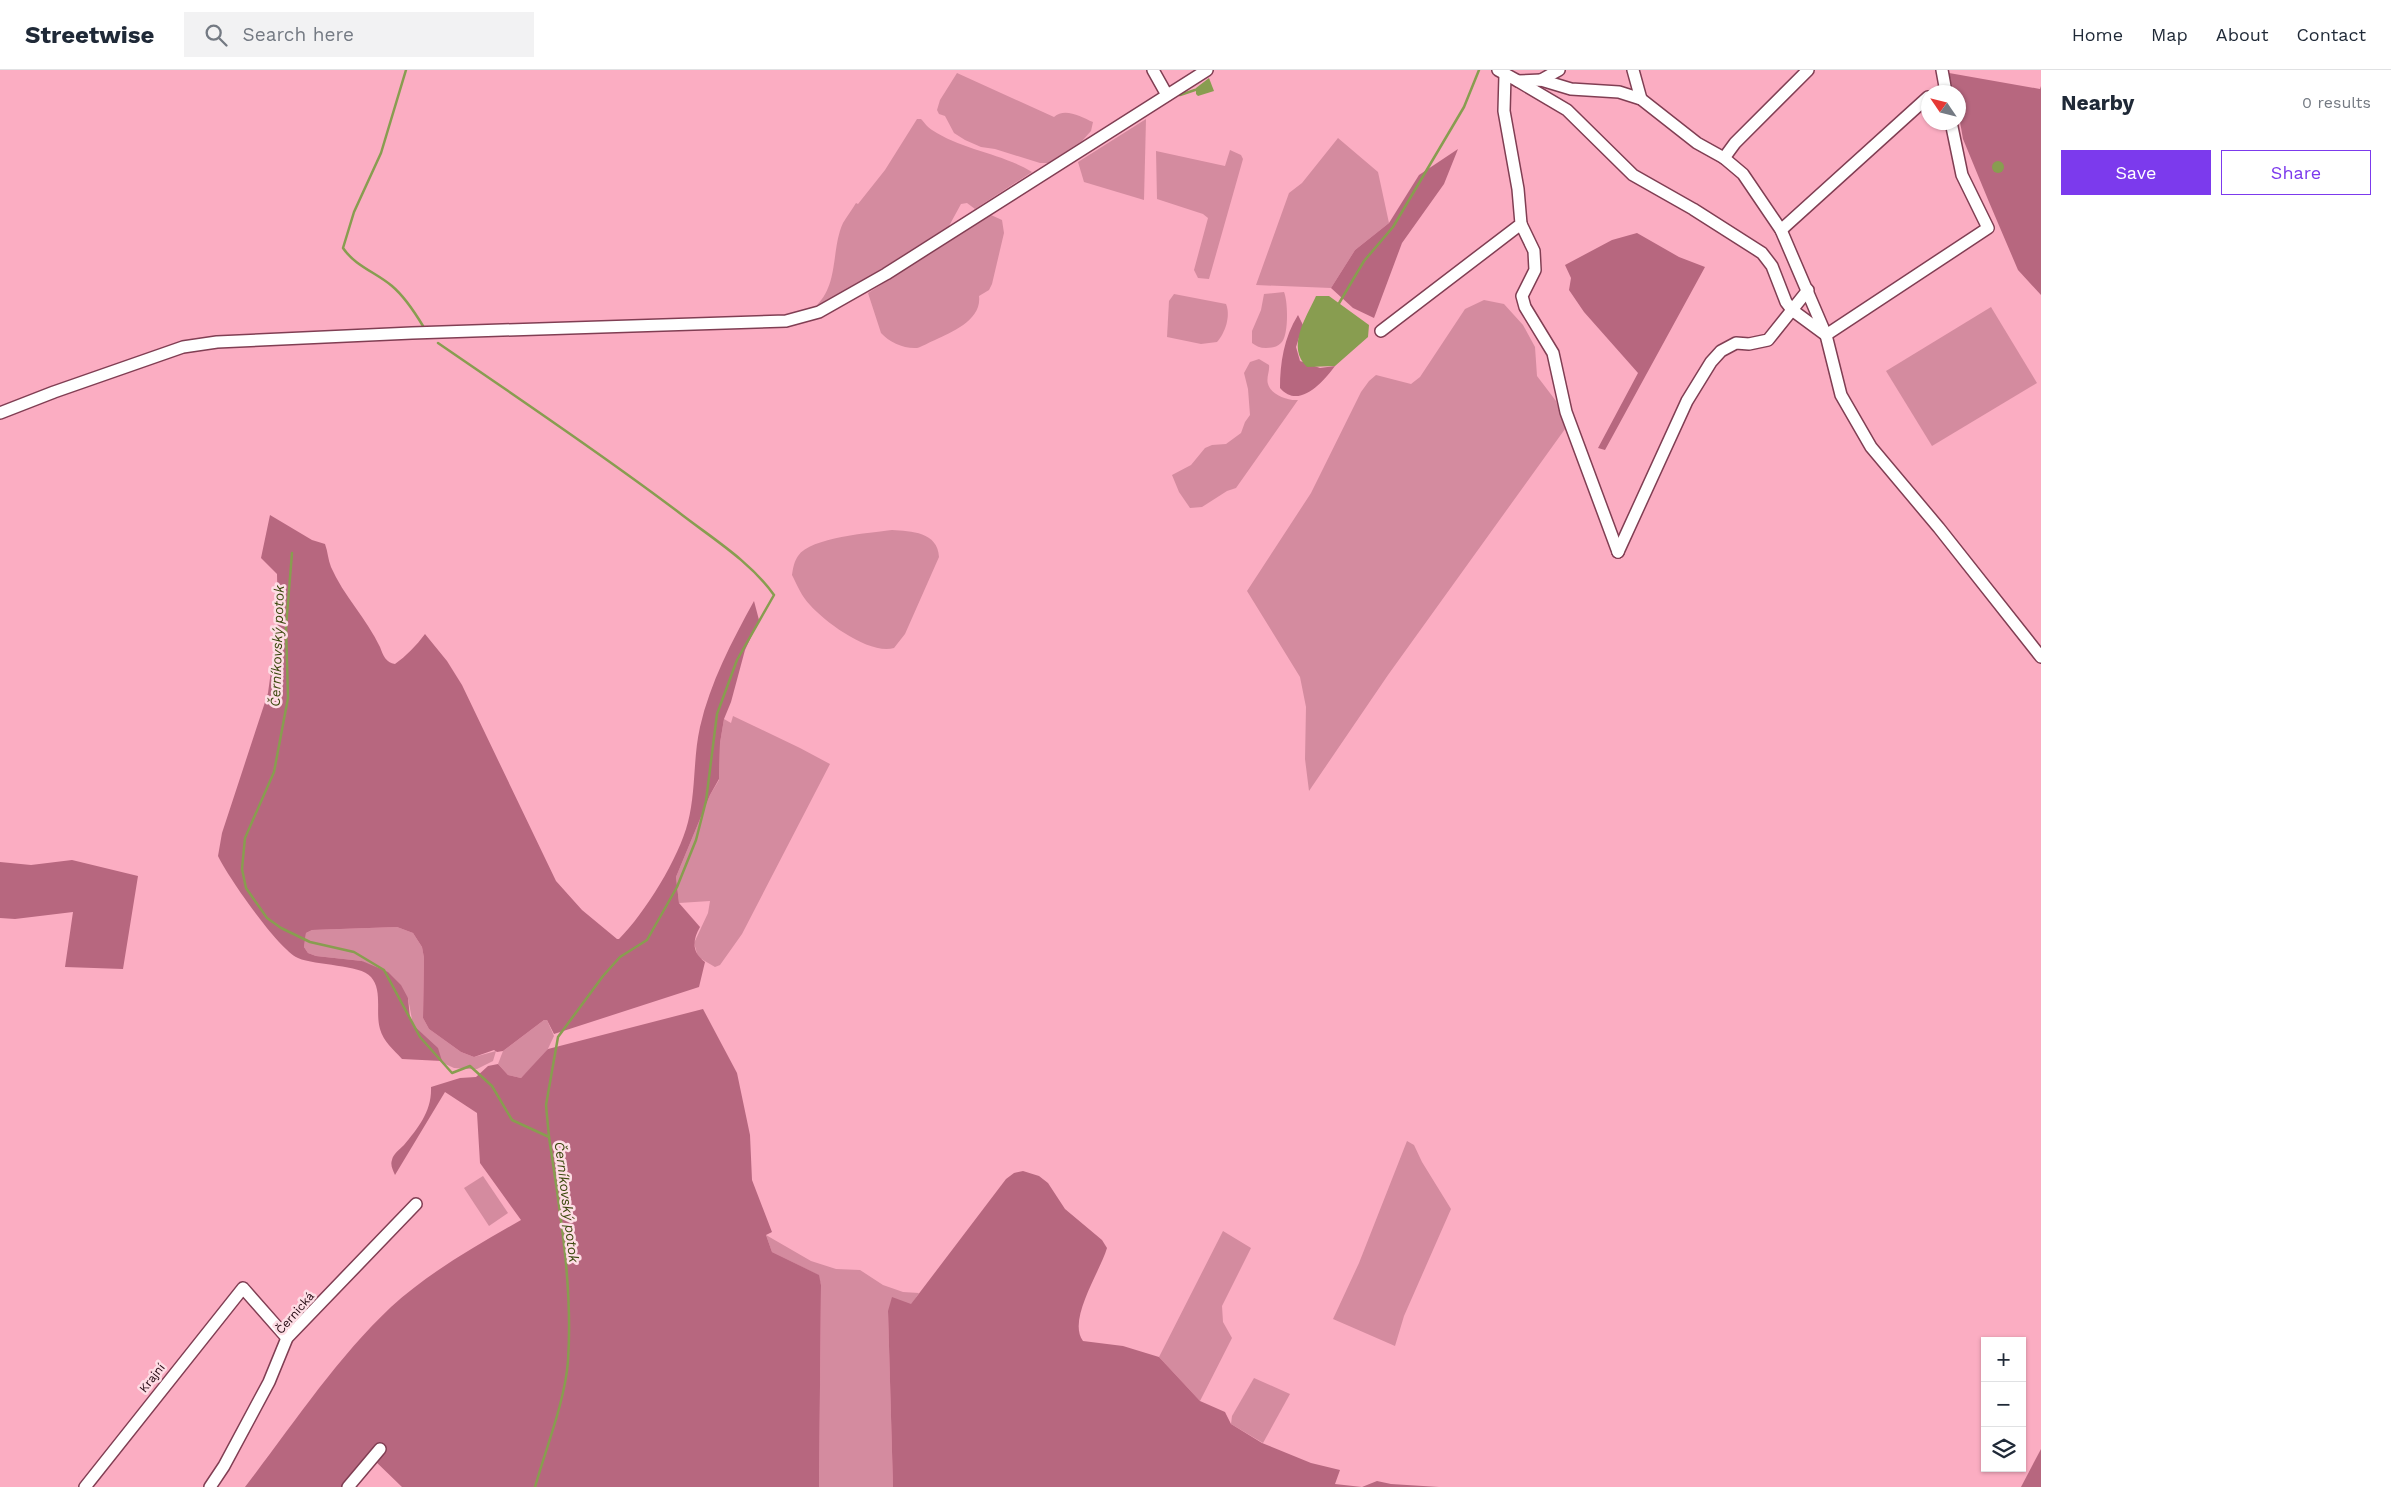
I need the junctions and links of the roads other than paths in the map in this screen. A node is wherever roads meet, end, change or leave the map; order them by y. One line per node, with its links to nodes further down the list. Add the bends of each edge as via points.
1 (1154, 70): 11 (street)
2 (1207, 70): 11 (street)
3 (1559, 70): 8 (street)
4 (1633, 70): 12 (street)
5 (1808, 70): 15 (street, via 1735,142)
6 (1942, 70): 10 (street)
7 (1502, 72): 9 (street); 16 (street, via 1504,111)
8 (1541, 80): 9 (street); 12 (street, via 1571,89 1619,92)
9 (1518, 81): 19 (street, via 1567,110 1633,175 1762,253 1772,266)
10 (1944, 85)
11 (1167, 95): 22 (street, via 886,274 818,312 786,321 217,342 183,347)
12 (1641, 99): 15 (street, via 1697,143)
13 (1921, 103): 17 (street)
14 (1953, 130): 21 (street, via 1962,175 1988,228)
15 (1724, 158): 17 (street, via 1743,174)
16 (1521, 224): 19 (street, via 1534,251 1535,270 1522,296 1525,307 1554,353 1566,412 1618,552 1687,401 1711,362 1721,351 1736,343 1768,340); 20 (street)
17 (1781, 230): 18 (street)
18 (1808, 290): 19 (street); 21 (street)
19 (1792, 310): 21 (street)
20 (1381, 331)
21 (1826, 335): 23 (street, via 1841,395 1871,447)
22 (0, 413)
23 (2041, 657)
24 (416, 1204): 25 (street, Černická)
25 (287, 1338): 27 (street, Krajní, via 243,1288); 28 (street, Černická, via 269,1382)
26 (380, 1449): 29 (street)
27 (85, 1487)
28 (210, 1487)
29 (348, 1487)

